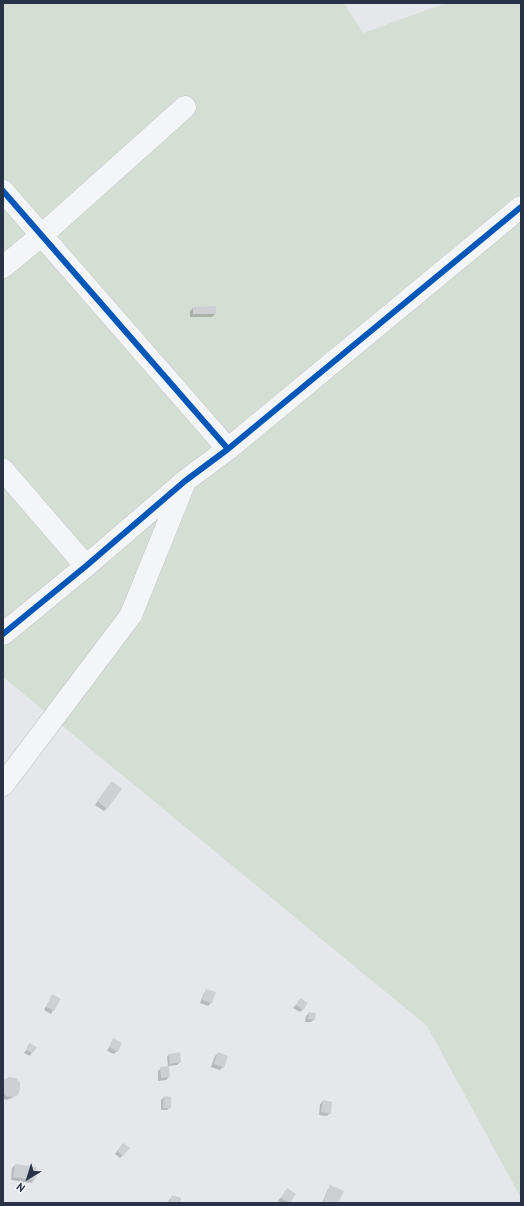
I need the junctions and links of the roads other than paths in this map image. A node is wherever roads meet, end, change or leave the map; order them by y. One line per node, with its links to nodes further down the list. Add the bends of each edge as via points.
1 (185, 107): 4 (street)
2 (3, 191): 4 (street)
3 (521, 207): 6 (street)
4 (42, 235): 5 (street); 6 (street)
5 (3, 267)
6 (228, 449): 8 (street)
7 (3, 470): 9 (street)
8 (185, 481): 9 (street); 11 (street, via 131,615)
9 (86, 566): 10 (street)
10 (3, 634)
11 (3, 785)

